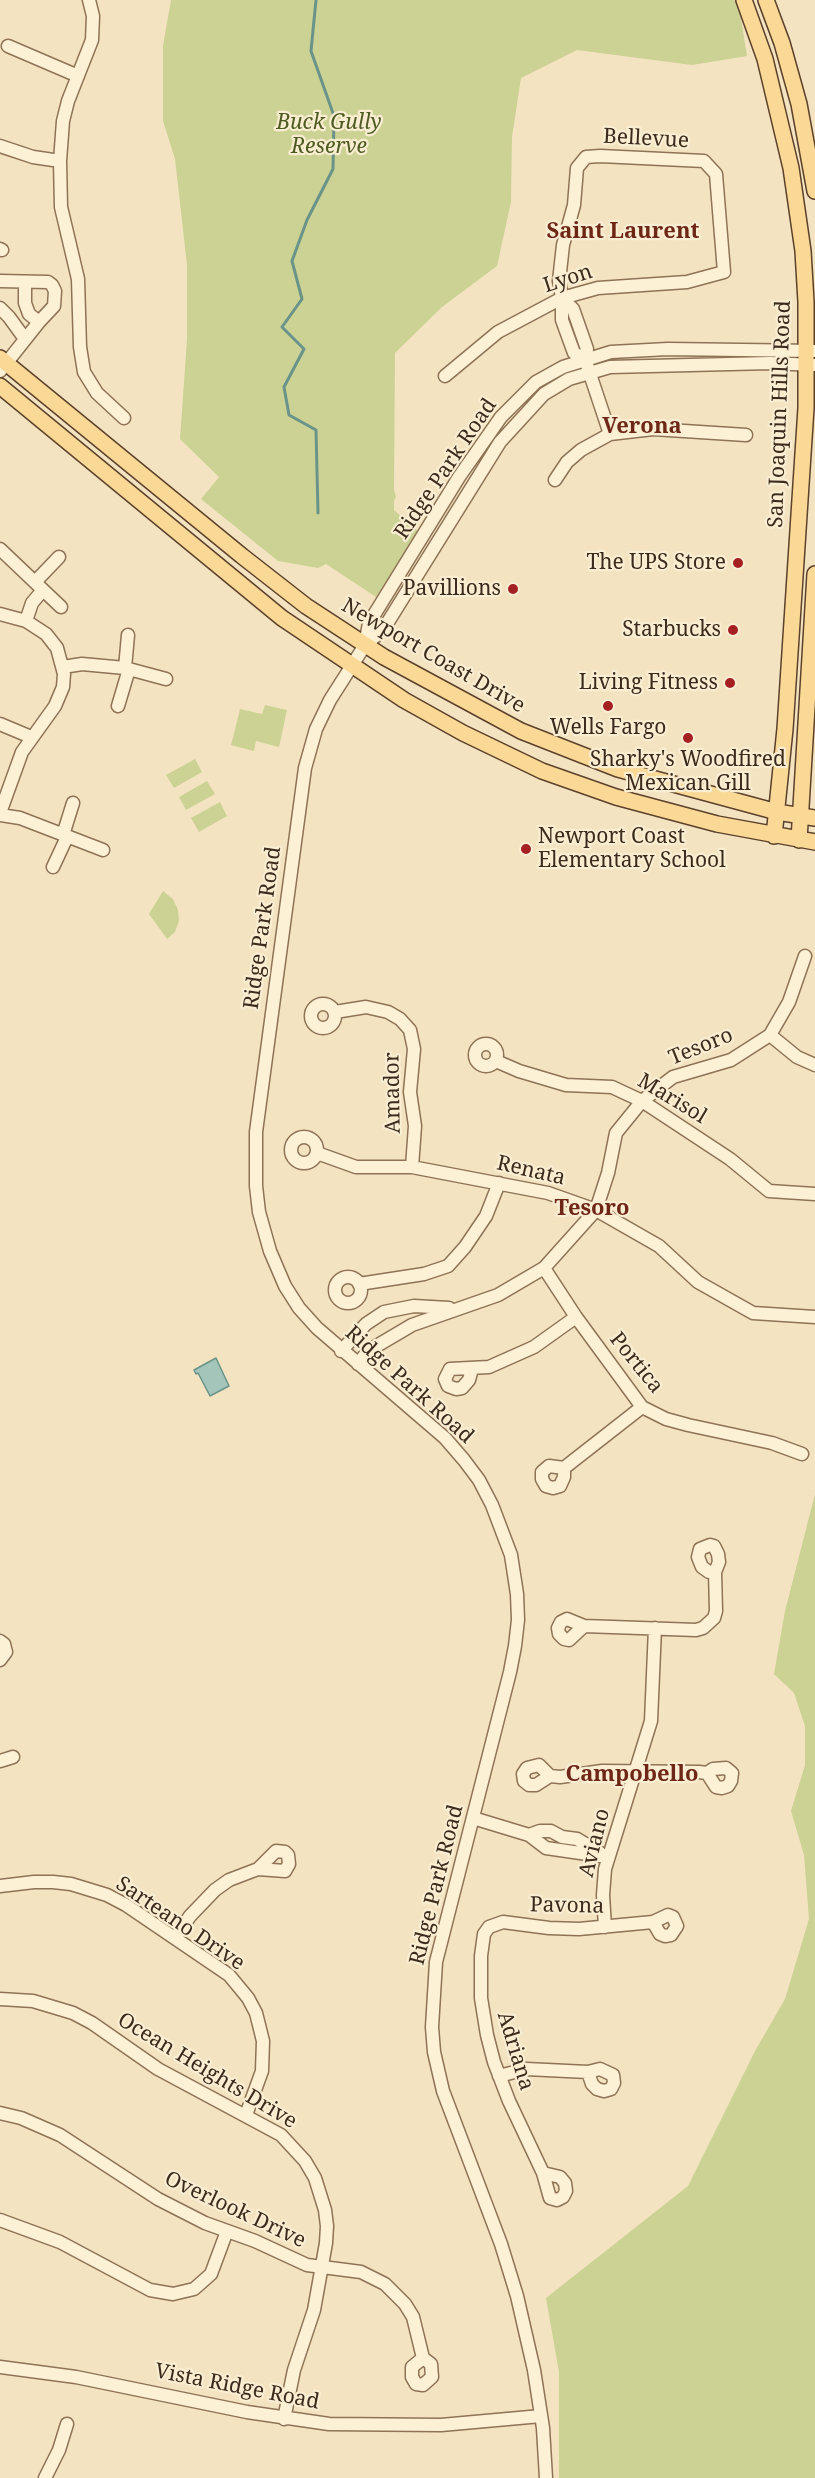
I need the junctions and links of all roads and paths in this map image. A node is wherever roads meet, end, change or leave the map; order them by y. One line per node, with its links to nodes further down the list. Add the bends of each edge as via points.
1 (89, 0): 5 (street, via 92,40)
2 (744, 0): 16 (main road, San Joaquin Hills Road, via 765,59 791,168 803,251)
3 (766, 0): 8 (main road, via 799,104)
4 (8, 46): 5 (street)
5 (78, 76): 7 (street, via 63,121)
6 (0, 146): 7 (street)
7 (60, 161): 22 (street, via 61,207 78,279 80,358 97,393)
8 (815, 191)
9 (724, 272): 12 (street, Lyon, via 687,282 598,288); 12 (street, Bellevue, via 716,174 704,161 586,157 577,168 563,245 559,281)
10 (0, 281): 11 (street)
11 (25, 282): 14 (street, via 25,303 29,314); 14 (street, via 48,282 54,291 54,306)
12 (562, 298): 17 (street, via 573,309 587,349); 20 (street, Lyon, via 498,332)
13 (0, 308): 15 (street)
14 (39, 322): 15 (street)
15 (25, 339): 18 (street)
16 (811, 358): 17 (street, Ridge Park Road, via 668,349 611,352); 19 (street, Ridge Park Road, via 770,363 610,367); 43 (main road, San Joaquin Hills Road)
17 (585, 359): 19 (street); 34 (street, Ridge Park Road, via 536,382 501,417 369,623)
18 (2, 364): 34 (main road, Newport Coast Drive, via 306,606)
19 (590, 372): 23 (street); 34 (street, Ridge Park Road, via 544,394 515,423 383,630)
20 (445, 376)
21 (0, 386): 35 (main road, via 282,618)
22 (124, 418)
23 (610, 434): 24 (street, via 653,429); 25 (street, via 581,450)
24 (746, 435)
25 (555, 480)
26 (0, 549): 29 (street)
27 (59, 557): 29 (street)
28 (815, 574): 45 (main road)
29 (39, 586): 30 (street); 32 (street)
30 (61, 607)
31 (0, 614): 32 (street)
32 (26, 621): 36 (street, via 52,640)
33 (128, 635): 37 (street)
34 (365, 645): 35 (street, Ridge Park Road); 43 (main road, Newport Coast Drive, via 454,696 545,741 618,769)
35 (352, 665): 47 (main road, via 463,733 542,771 683,816); 70 (street, Ridge Park Road, via 316,729 305,768 255,1147 259,1212 279,1275 299,1308)
36 (63, 667): 37 (street, via 82,664); 41 (street, via 55,706)
37 (127, 669): 38 (street); 39 (street)
38 (166, 679)
39 (118, 706)
40 (0, 724): 41 (street)
41 (31, 737): 44 (street, via 16,764)
42 (73, 803): 46 (street)
43 (777, 812): 45 (main road, Newport Coast Drive); 47 (main road, San Joaquin Hills Road)
44 (0, 814): 46 (street)
45 (808, 817): 48 (main road)
46 (65, 836): 50 (street); 51 (street)
47 (774, 836): 48 (main road)
48 (799, 840): 49 (main road)
49 (815, 842)
50 (103, 850)
51 (53, 867)
52 (805, 956): 54 (street, Tesoro, via 789,1002)
53 (335, 1012): 59 (street, Amador, via 366,1007 388,1012 410,1030 414,1049 410,1092 414,1126)
54 (770, 1035): 56 (street, via 797,1057); 57 (street, Tesoro, via 731,1060 673,1077)
55 (496, 1060): 57 (street, Marisol, via 566,1085 612,1087)
56 (815, 1065)
57 (642, 1101): 61 (street, Marisol, via 730,1159 769,1191); 62 (street, Tesoro, via 616,1133)
58 (317, 1153): 59 (street, Renata, via 356,1167)
59 (412, 1167): 60 (street, Renata)
60 (499, 1183): 62 (street, Renata, via 548,1193); 64 (street, via 486,1216 448,1266 424,1274)
61 (815, 1194)
62 (597, 1210): 63 (street, Tesoro); 68 (street, Renata, via 659,1246 698,1282 753,1313)
63 (544, 1268): 65 (street, Tesoro, via 498,1295); 67 (street, Portica)
64 (359, 1284)
65 (456, 1308): 66 (street, Tesoro, via 414,1306); 69 (street, Tesoro)
66 (384, 1312): 69 (street); 70 (street, Tesoro, via 366,1324)
67 (576, 1317): 72 (street, via 534,1347); 73 (street, Portica)
68 (815, 1317)
69 (398, 1334): 71 (street, Tesoro, via 368,1351)
70 (341, 1351): 71 (street, Ridge Park Road)
71 (358, 1364): 86 (street, Ridge Park Road, via 445,1438 464,1460 492,1505 511,1555 517,1603 515,1646)
72 (472, 1369)
73 (642, 1407): 74 (street, Portica, via 666,1419 772,1443); 75 (street)
74 (802, 1454)
75 (564, 1468)
76 (715, 1572): 78 (street, via 716,1611 709,1624 696,1630)
77 (584, 1626): 78 (street)
78 (655, 1628): 83 (street, Aviano, via 651,1721)
79 (0, 1641): 80 (street, via 6,1652)
80 (0, 1660)
81 (13, 1757): 82 (street)
82 (0, 1761)
83 (635, 1771): 84 (street); 85 (street); 87 (street, Aviano)
84 (707, 1773)
85 (550, 1776)
86 (473, 1818): 87 (street, via 529,1835 546,1848 561,1843); 105 (street, Ridge Park Road, via 436,1962 431,2014 434,2052 443,2091 517,2296)
87 (608, 1857): 91 (street, Aviano, via 603,1889)
88 (258, 1869): 93 (street, via 215,1890 201,1902)
89 (0, 1886): 93 (street, Sarteano Drive, via 53,1882 90,1889 126,1905)
90 (653, 1922): 91 (street, Pavona)
91 (605, 1927): 92 (street, Pavona, via 564,1929 503,1922 489,1927)
92 (484, 1934): 96 (street, Adriana, via 481,1998)
93 (175, 1938): 98 (street, Sarteano Drive, via 229,1975 256,2013 264,2058 258,2087)
94 (0, 1999): 98 (street, Ocean Heights Drive, via 33,2001 73,2013 158,2069)
95 (588, 2072): 96 (street, via 526,2069)
96 (499, 2076): 99 (street, Adriana)
97 (0, 2113): 101 (street, Overlook Drive, via 60,2135 166,2203)
98 (246, 2115): 102 (street, Ocean Heights Drive, via 281,2135 315,2178 327,2226)
99 (543, 2173)
100 (0, 2220): 101 (street, via 60,2242 150,2290 173,2294 194,2289 211,2274)
101 (228, 2231): 102 (street, Overlook Drive)
102 (321, 2268): 103 (street, Overlook Drive, via 362,2272 395,2292 413,2316); 106 (street, Ocean Heights Drive, via 314,2310 294,2370)
103 (423, 2358)
104 (0, 2367): 106 (street, Vista Ridge Road, via 134,2388)
105 (541, 2416): 106 (street, Vista Ridge Road, via 441,2425 329,2424); 109 (street, Ridge Park Road)
106 (284, 2419)
107 (67, 2424): 108 (street)
108 (45, 2478)
109 (546, 2478)

